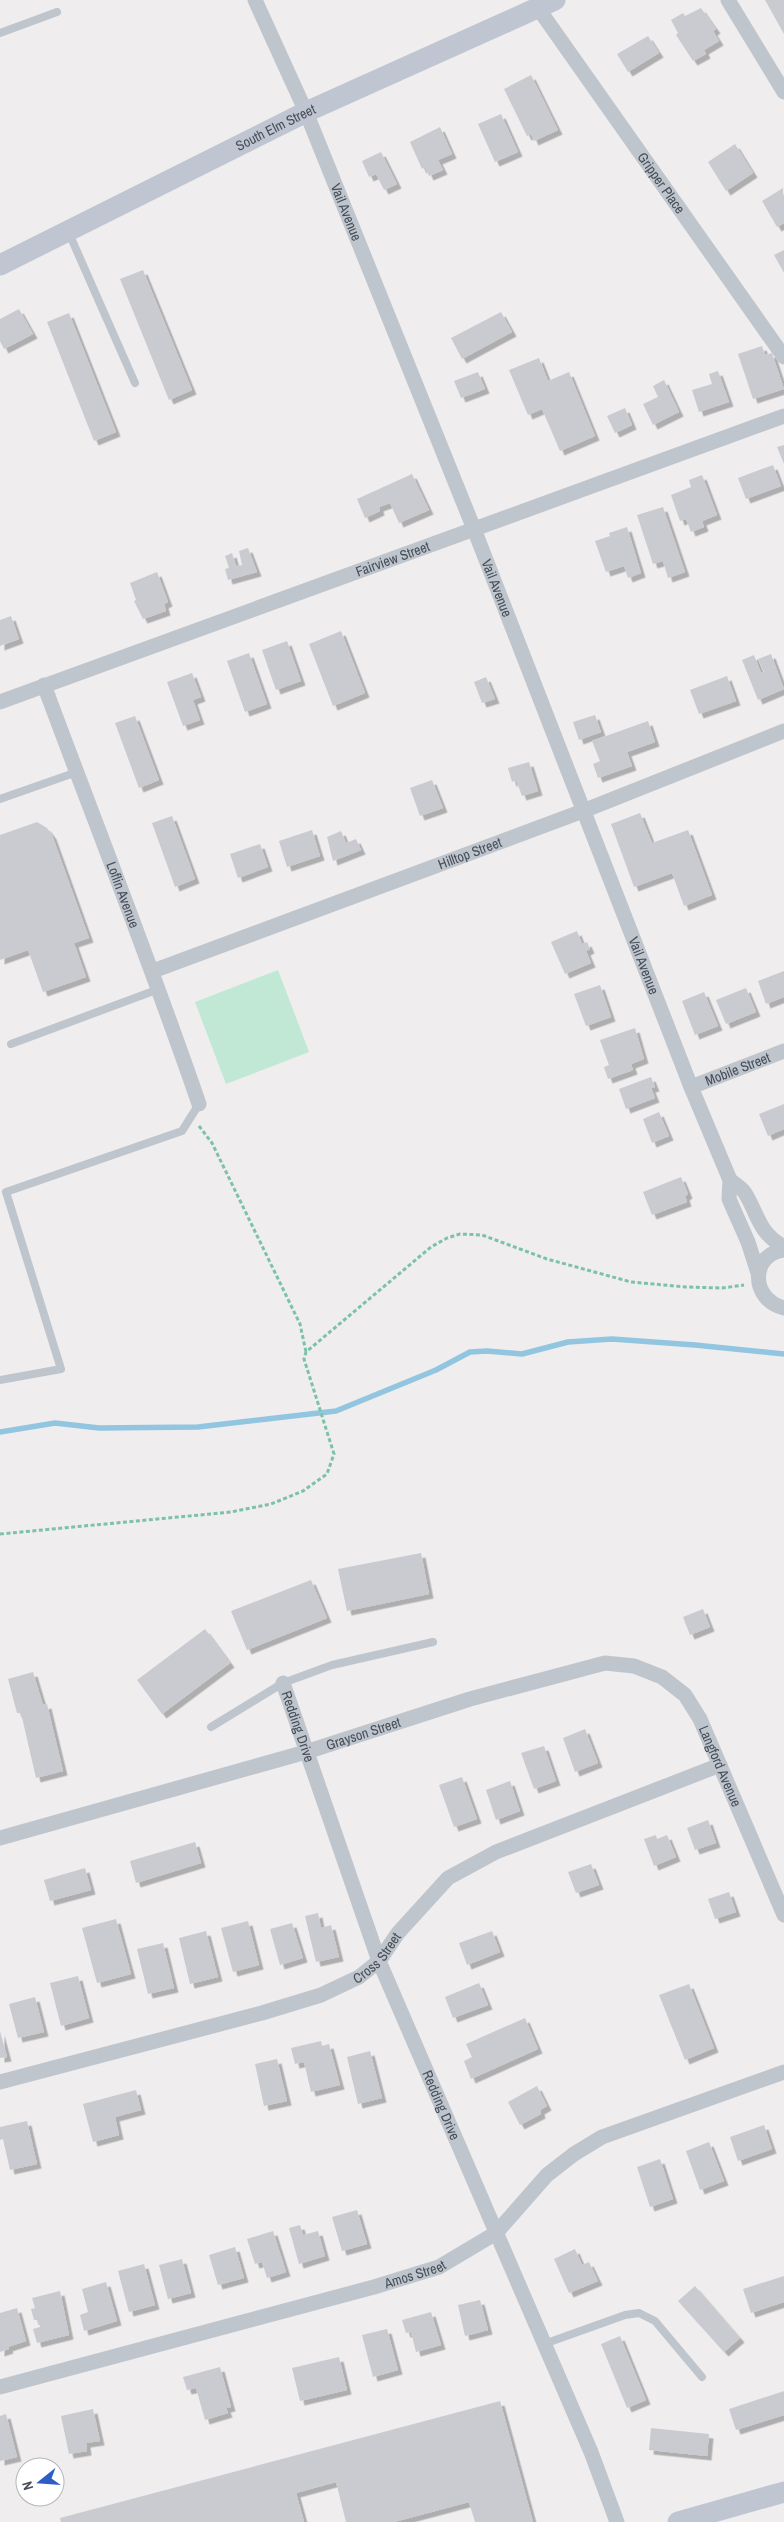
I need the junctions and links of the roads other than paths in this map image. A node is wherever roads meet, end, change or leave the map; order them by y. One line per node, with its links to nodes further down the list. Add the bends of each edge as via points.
1 (254, 0): 7 (street, Vail Avenue)
2 (728, 0): 6 (street)
3 (547, 4): 7 (street, South Elm Street); 10 (street, Gripper Place)
4 (57, 12): 5 (lane)
5 (0, 33)
6 (784, 92)
7 (306, 112): 8 (street, South Elm Street); 13 (street, Vail Avenue)
8 (68, 231): 9 (street, South Elm Street); 11 (lane)
9 (0, 265)
10 (784, 357)
11 (135, 383)
12 (784, 416): 13 (street, Fairview Street)
13 (474, 529): 14 (street, Fairview Street); 19 (street, Vail Avenue)
14 (44, 685): 15 (street, Fairview Street); 17 (street, Loflin Avenue)
15 (0, 702)
16 (784, 731): 19 (street, Hilltop Street)
17 (77, 772): 18 (lane); 20 (street, Loflin Avenue)
18 (0, 799)
19 (583, 810): 20 (street, Hilltop Street); 24 (street, Vail Avenue)
20 (153, 971): 21 (street, Loflin Avenue)
21 (159, 989): 22 (lane); 25 (street, Loflin Avenue)
22 (11, 1044)
23 (784, 1052): 24 (street, Mobile Street)
24 (691, 1087): 26 (street, Vail Avenue)
25 (199, 1104): 30 (lane, via 182,1131 6,1192 61,1369)
26 (730, 1180): 27 (street, Vail Avenue, via 744,1191 761,1229); 28 (street, Vail Avenue, via 729,1199 748,1242)
27 (784, 1248): 28 (street, via 769,1256)
28 (758, 1278): 29 (street, Vail Avenue, via 767,1300)
29 (784, 1308)
30 (0, 1380)
31 (433, 1642): 33 (lane, via 332,1665)
32 (610, 1664): 35 (street, Grayson Street, via 470,1699); 36 (street, Langford Avenue, via 634,1666 662,1677 685,1695)
33 (283, 1683): 34 (lane); 35 (street, Redding Drive)
34 (211, 1727)
35 (306, 1752): 37 (street, Grayson Street); 39 (street, Redding Drive)
36 (720, 1765): 38 (street, Langford Avenue); 39 (street, Cross Street, via 496,1852 448,1878 398,1932)
37 (0, 1838)
38 (784, 1916)
39 (378, 1961): 41 (street, Cross Street, via 359,1977 322,1995); 42 (street, Redding Drive)
40 (784, 2072): 42 (street, Amos Street, via 602,2137 547,2175)
41 (0, 2082)
42 (496, 2233): 43 (street, Redding Drive); 45 (street, Amos Street, via 439,2267)
43 (544, 2344): 44 (lane, via 639,2313 655,2321); 47 (street, Redding Drive, via 591,2452)
44 (702, 2377)
45 (0, 2388)
46 (784, 2492): 48 (street)
47 (617, 2522)
48 (678, 2522)

